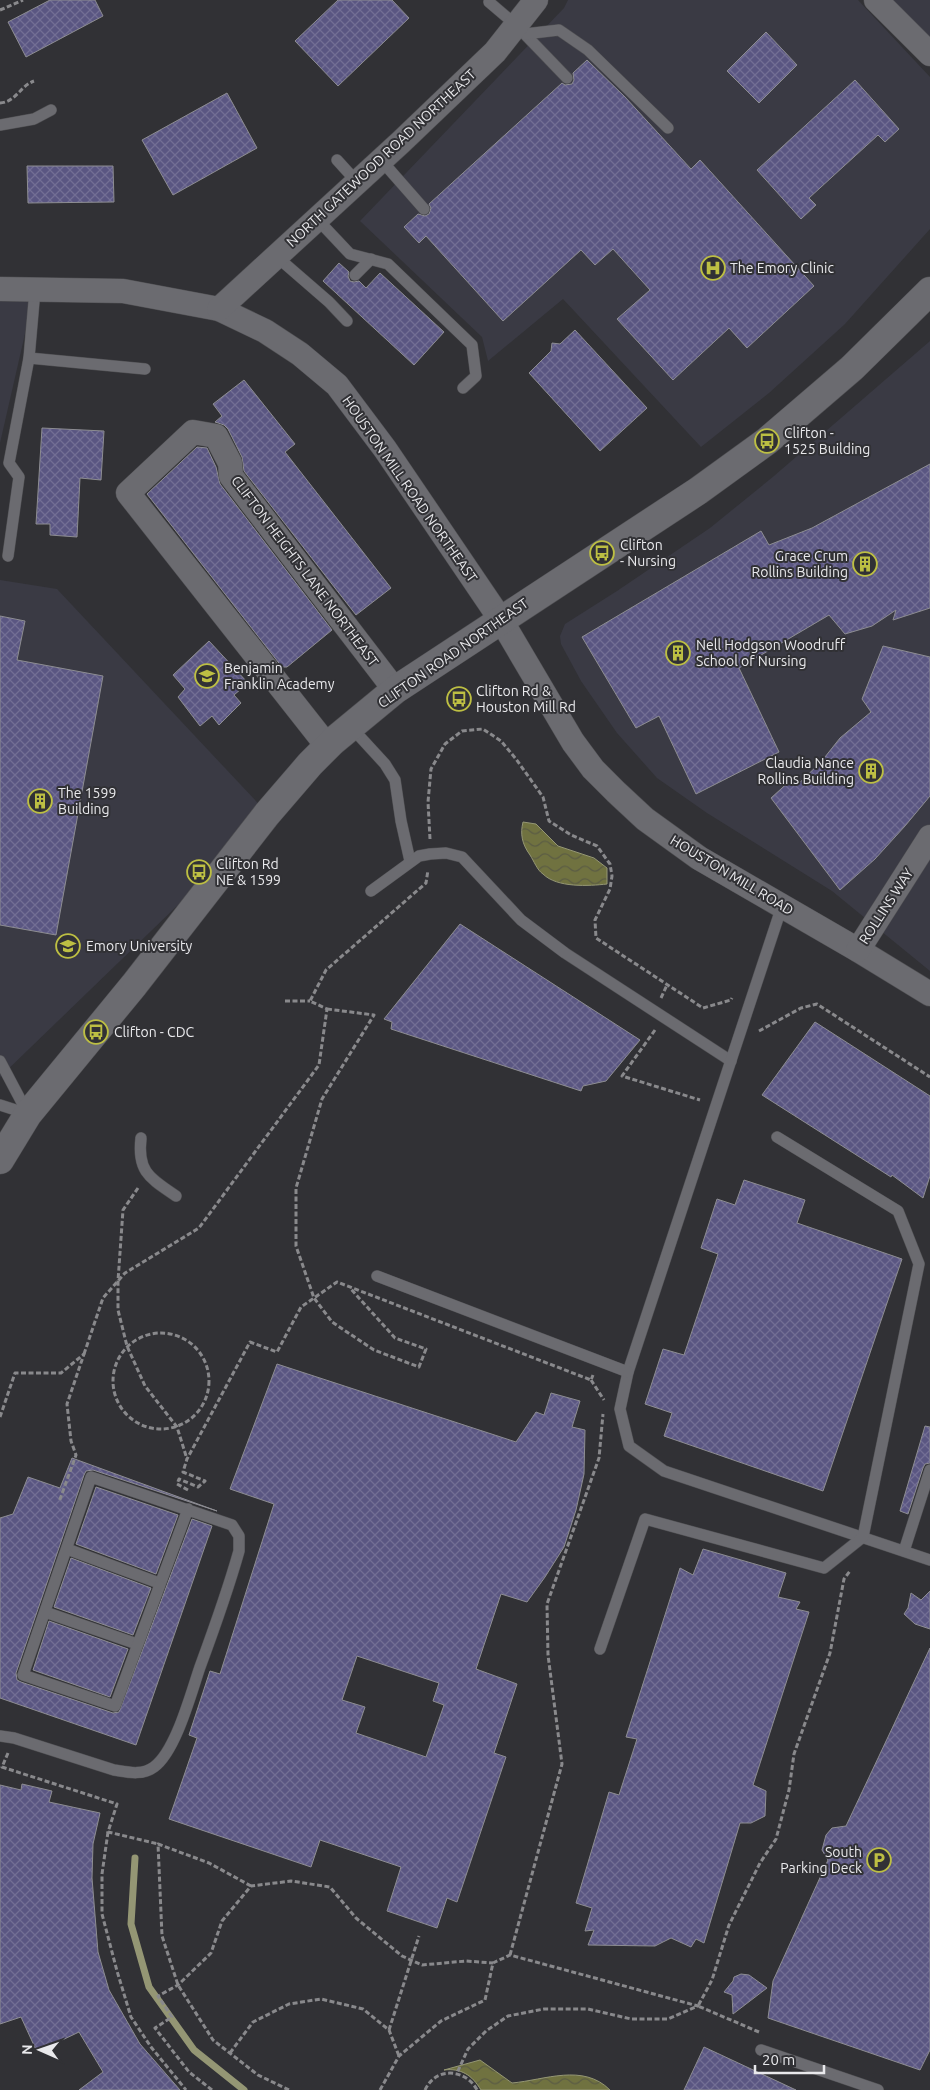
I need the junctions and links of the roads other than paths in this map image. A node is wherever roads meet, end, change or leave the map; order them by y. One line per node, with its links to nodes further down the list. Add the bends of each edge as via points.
1 (536, 0): 4 (street, NORTH GATEWOOD ROAD NORTHEAST)
2 (876, 0): 5 (street)
3 (489, 2): 4 (lane)
4 (520, 30): 6 (lane); 9 (lane, via 559,30 588,50); 11 (street, NORTH GATEWOOD ROAD NORTHEAST)
5 (930, 54)
6 (567, 78)
7 (51, 110): 8 (lane, via 34,119)
8 (0, 125)
9 (668, 128)
10 (337, 160): 12 (lane)
11 (381, 160): 12 (street, NORTH GATEWOOD ROAD NORTHEAST); 13 (lane)
12 (357, 182): 14 (street, NORTH GATEWOOD ROAD NORTHEAST)
13 (424, 209)
14 (317, 219): 15 (street, NORTH GATEWOOD ROAD NORTHEAST); 16 (lane, via 350,254)
15 (276, 256): 21 (street, NORTH GATEWOOD ROAD NORTHEAST); 22 (lane, via 332,299)
16 (371, 259): 17 (lane); 25 (lane, via 388,264 472,345 476,376)
17 (355, 275)
18 (0, 289): 19 (street, HOUSTON MILL ROAD NORTHEAST)
19 (35, 290): 21 (street, HOUSTON MILL ROAD NORTHEAST, via 123,292); 23 (lane)
20 (930, 291): 27 (main road, CLIFTON ROAD NORTHEAST, via 852,368 767,441 698,491)
21 (219, 309): 27 (street, HOUSTON MILL ROAD NORTHEAST, via 265,331 300,354 337,385 401,472)
22 (346, 321)
23 (29, 358): 24 (lane); 26 (lane, via 9,463 19,476)
24 (145, 368)
25 (462, 388)
26 (8, 556)
27 (501, 620): 28 (main road, CLIFTON ROAD NORTHEAST); 34 (street, HOUSTON MILL ROAD, via 573,742 593,769 645,819 700,858)
28 (395, 690): 29 (main road, CLIFTON ROAD NORTHEAST); 30 (street, CLIFTON HEIGHTS LANE NORTHEAST, via 231,476 230,463 216,436 193,432 128,493)
29 (351, 727): 30 (main road, CLIFTON ROAD NORTHEAST); 32 (lane, via 385,764 395,780)
30 (328, 747): 40 (main road, CLIFTON ROAD NORTHEAST, via 272,808)
31 (930, 837): 35 (street, ROLLINS WAY)
32 (410, 861): 33 (lane); 38 (lane, via 430,854 462,857 521,920 565,953)
33 (371, 891)
34 (782, 906): 35 (street, HOUSTON MILL ROAD); 38 (lane)
35 (858, 950): 36 (street, HOUSTON MILL ROAD)
36 (930, 994)
37 (0, 1061): 40 (lane)
38 (732, 1061): 47 (lane)
39 (0, 1105): 40 (lane)
40 (28, 1114): 41 (main road, CLIFTON ROAD NORTHEAST); 44 (main road, CLIFTON ROAD NORTHEAST)
41 (0, 1131)
42 (777, 1137): 50 (lane, via 898,1211 919,1264)
43 (141, 1138): 45 (lane, via 141,1163 147,1176)
44 (0, 1160)
45 (176, 1196)
46 (377, 1276): 47 (lane)
47 (628, 1372): 50 (lane, via 620,1409 629,1446 664,1471)
48 (930, 1470): 52 (lane)
49 (193, 1510): 51 (lane, via 91,1477); 54 (lane); 58 (lane, via 232,1525 239,1536 240,1551 185,1711 166,1755 155,1767 143,1773 128,1772)
50 (863, 1537): 52 (lane); 57 (lane, via 824,1568 645,1519)
51 (67, 1549): 54 (lane); 55 (lane)
52 (904, 1551): 53 (lane)
53 (930, 1560)
54 (159, 1583): 56 (lane)
55 (45, 1612): 56 (lane); 56 (lane, via 23,1675 115,1706)
56 (137, 1644)
57 (600, 1649)
58 (0, 1736)
59 (761, 2050): 60 (lane)
60 (878, 2090)

